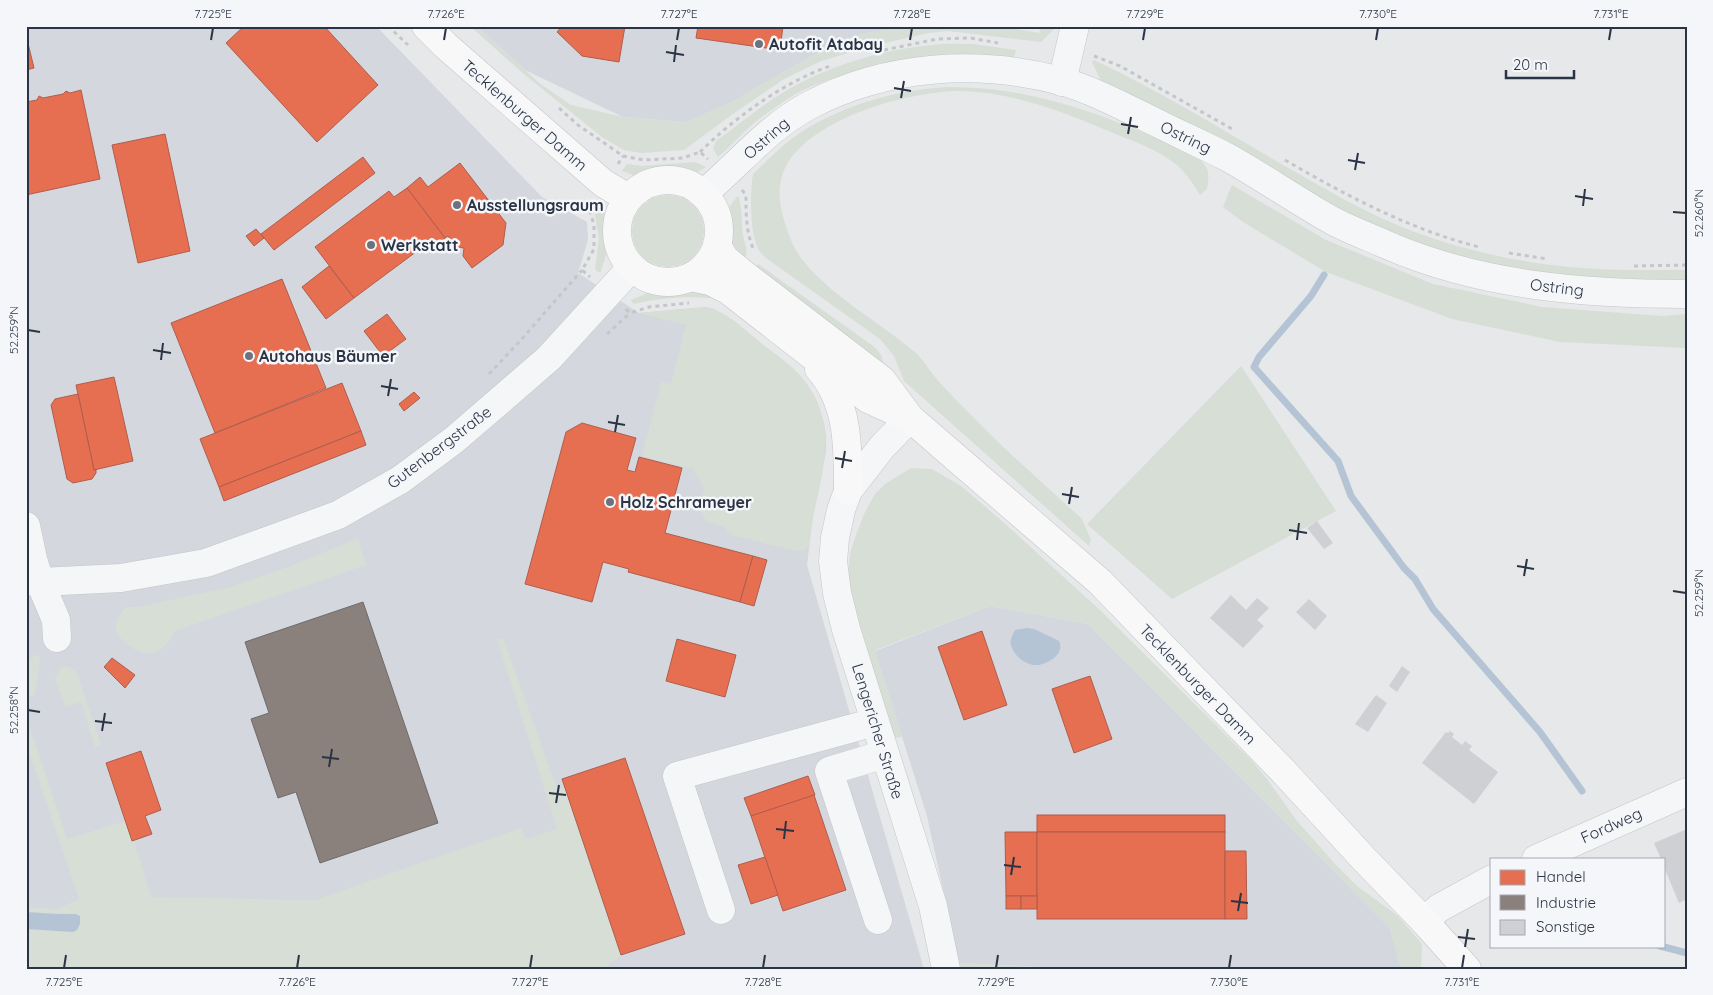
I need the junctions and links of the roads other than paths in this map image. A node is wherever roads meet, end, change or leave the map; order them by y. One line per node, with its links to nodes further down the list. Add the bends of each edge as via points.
1 (426, 26): 5 (main road, Tecklenburger Damm, via 603,183)
2 (1075, 26): 3 (street)
3 (1062, 82): 4 (street, Ostring, via 1019,73 968,68 888,75 853,85 809,105 774,127); 9 (street, Ostring, via 1115,102 1227,158 1333,221 1447,268 1572,290)
4 (703, 194): 5 (main road, via 690,184 673,180 641,187); 6 (main road, via 718,218)
5 (628, 198): 7 (main road, via 617,226 617,241)
6 (717, 245): 8 (main road); 11 (main road, Tecklenburger Damm, via 724,258 742,273 882,380)
7 (632, 268): 8 (main road, via 645,277 660,282 676,282); 14 (street, Gutenbergstraße, via 549,358 454,440 400,480 338,515 206,563 120,578)
8 (691, 290): 10 (main road, Tecklenburger Damm, via 710,281 728,290)
9 (1687, 294)
10 (799, 345): 11 (main road, Tecklenburger Damm, via 868,399); 12 (main road, Lengericher Straße, via 824,374 840,403 848,438)
11 (910, 418): 12 (street, Lengericher Straße, via 882,447); 23 (main road, Tecklenburger Damm, via 1100,582)
12 (848, 491): 16 (street, Lengericher Straße, via 835,538 833,561 846,629)
13 (26, 526): 14 (street, via 33,559)
14 (33, 582): 15 (street, via 56,620)
15 (56, 638)
16 (875, 722): 17 (street, Lengericher Straße); 21 (street, via 678,776)
17 (885, 754): 22 (street, via 829,770); 24 (street, Lengericher Straße, via 933,906)
18 (1687, 792): 19 (street, Fordweg)
19 (1538, 858)
20 (1490, 880): 23 (street, via 1439,908)
21 (721, 910)
22 (878, 920)
23 (1424, 920): 25 (main road, Tecklenburger Damm)
24 (946, 969)
25 (1467, 969)

